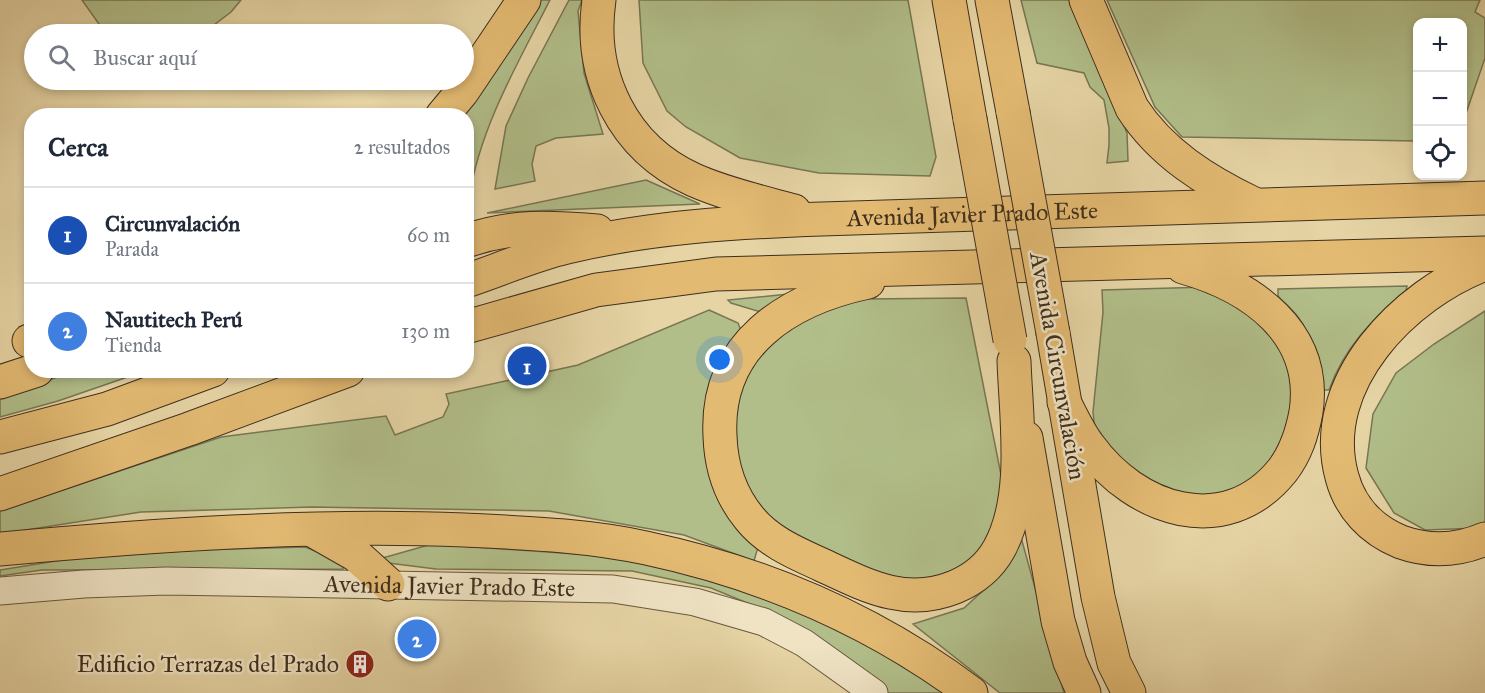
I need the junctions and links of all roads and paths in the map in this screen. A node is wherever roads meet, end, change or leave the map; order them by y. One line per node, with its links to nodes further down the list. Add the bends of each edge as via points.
1 (524, 0): 6 (main road)
2 (599, 0): 13 (main road, via 599,55 607,89 622,120 644,146 693,179)
3 (950, 0): 22 (main road, Avenida Circunvalación, bridge)
4 (992, 0): 27 (main road, Avenida Circunvalación, bridge)
5 (1086, 0): 12 (main road, via 1132,108 1146,128 1206,178)
6 (474, 74)
7 (463, 90): 8 (main road)
8 (449, 108)
9 (1485, 176): 11 (main road)
10 (1485, 198): 11 (main road, Avenida Javier Prado Este)
11 (1379, 201): 12 (main road, Avenida Javier Prado Este)
12 (1255, 205): 13 (main road, Avenida Javier Prado Este)
13 (822, 219): 14 (main road, Avenida Javier Prado Este)
14 (641, 234): 15 (main road, via 543,227 509,229); 20 (main road, Avenida Javier Prado Este, via 566,247)
15 (474, 239)
16 (1485, 253): 17 (main road)
17 (1158, 261): 19 (main road); 27 (main road, via 1200,272 1242,291 1271,314 1297,347 1306,379 1306,406 1299,444 1283,469 1253,496 1228,507 1191,511 1166,506 1132,490 1111,472 1088,446)
18 (1485, 264): 31 (main road, via 1421,299 1376,344 1359,367 1346,396 1338,441 1344,485 1357,509 1375,528 1402,542 1434,550)
19 (933, 268): 21 (main road, via 716,274 639,283 596,290); 22 (main road, via 811,299 782,315 748,345 727,383 719,428 724,471 751,521 789,550 890,593 935,594 974,577 999,548 1015,496 1017,445)
20 (474, 278)
21 (474, 325)
22 (1012, 350): 39 (main road, Avenida Circunvalación, via 1058,621)
23 (24, 359): 26 (main road)
24 (191, 378): 28 (main road, via 107,409)
25 (326, 378): 29 (main road)
26 (0, 382)
27 (1064, 402): 40 (main road, Avenida Circunvalación, via 1103,621 1114,663)
28 (0, 437)
29 (0, 494)
30 (310, 529): 32 (main road); 35 (main road, via 356,555); 38 (main road, via 505,532 644,547 726,568 796,593 890,639)
31 (1485, 539)
32 (46, 544): 33 (main road); 34 (main road)
33 (0, 549)
34 (0, 554)
35 (388, 584): 36 (street, Avenida Javier Prado Este, via 166,581); 37 (street, Avenida Javier Prado Este, via 613,589 712,605 764,622 804,643)
36 (0, 591)
37 (874, 693)
38 (971, 693)
39 (1084, 693)
40 (1129, 693)

